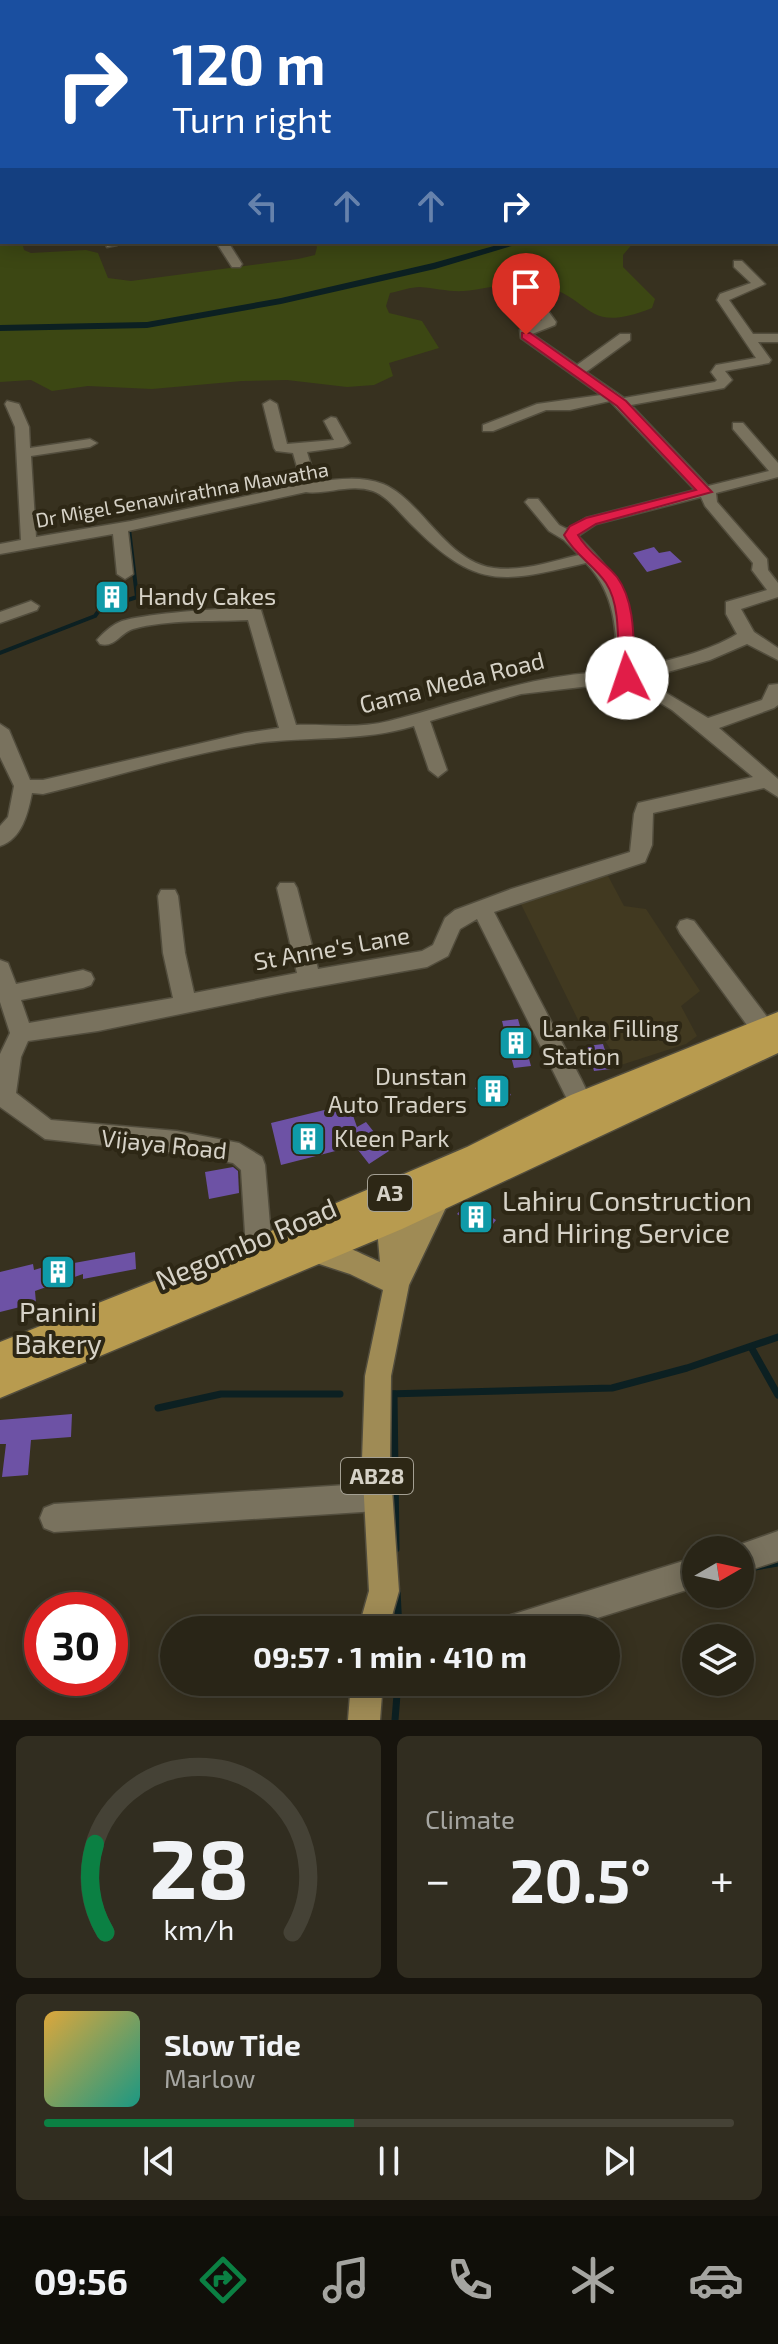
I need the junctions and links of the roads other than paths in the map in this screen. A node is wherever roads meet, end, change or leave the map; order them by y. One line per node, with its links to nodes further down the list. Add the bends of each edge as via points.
1 (223, 244): 2 (street)
2 (236, 264)
3 (738, 264): 6 (street, via 759,284 723,300)
4 (544, 314): 8 (street, via 550,322 526,330 526,335)
5 (625, 337): 8 (street)
6 (750, 338): 7 (street); 9 (street, via 764,360 721,368 724,383)
7 (778, 338)
8 (578, 371): 9 (street)
9 (616, 400): 14 (street, via 542,407); 20 (street)
10 (270, 404): 16 (street, via 281,448)
11 (9, 409): 17 (street, via 22,427)
12 (331, 421): 16 (street, via 343,443)
13 (738, 426): 18 (street)
14 (488, 428)
15 (90, 443): 17 (street)
16 (299, 449): 19 (street)
17 (24, 453): 24 (street)
18 (778, 472): 20 (street)
19 (311, 489): 22 (street, Dr Migel Senawirathna Mawatha); 26 (street, Dr Migel Senawirathna Mawatha, via 380,489 462,563 490,574 516,574)
20 (706, 491): 23 (street, via 591,521); 30 (street, via 710,503 761,562 760,570 775,590 732,606)
21 (533, 502): 23 (street, via 554,528)
22 (120, 528): 24 (street, Dr Migel Senawirathna Mawatha); 27 (street)
23 (570, 537): 26 (street)
24 (29, 543): 25 (street, Dr Migel Senawirathna Mawatha)
25 (0, 549)
26 (590, 557): 33 (street, via 621,598)
27 (125, 574)
28 (31, 606): 29 (street)
29 (0, 618)
30 (747, 636): 32 (street); 33 (street, Gama Meda Road, via 718,652)
31 (106, 640): 38 (street, via 124,626 148,621 255,614)
32 (778, 654)
33 (627, 678): 35 (street, Gama Meda Road, via 520,688); 36 (street)
34 (775, 689): 36 (street, via 768,704)
35 (421, 720): 38 (street, Gama Meda Road, via 350,733); 40 (street)
36 (705, 726): 41 (street)
37 (0, 730): 39 (street)
38 (289, 732): 42 (street, Gama Meda Road, via 73,782)
39 (6, 768): 42 (street)
40 (438, 770)
41 (773, 785): 46 (street, St Anne's Lane, via 645,808 638,857)
42 (24, 786): 43 (street, via 17,819)
43 (0, 839)
44 (287, 888): 50 (street)
45 (168, 896): 52 (street)
46 (482, 909): 50 (street, St Anne's Lane, via 452,924 436,955); 56 (street)
47 (687, 927): 53 (street)
48 (0, 969): 51 (street)
49 (83, 979): 51 (street)
50 (310, 980): 52 (street, St Anne's Lane)
51 (8, 994): 54 (street)
52 (185, 1004): 54 (street, St Anne's Lane)
53 (773, 1031): 56 (highway, Negombo Road / A3); 57 (highway, Negombo Road / A3)
54 (21, 1033): 55 (street, via 10,1057)
55 (4, 1101): 59 (street, Vijaya Road, via 45,1129 239,1154 253,1165)
56 (581, 1104): 58 (highway, Negombo Road / A3)
57 (439, 1197): 58 (highway, Negombo Road / A3); 61 (main road)
58 (394, 1204): 59 (highway, Negombo Road / A3); 60 (highway, Negombo Road / A3); 61 (main road, AB28, via 390,1256)
59 (259, 1249): 62 (highway, Negombo Road / A3)
60 (313, 1251): 61 (main road); 63 (highway, Negombo Road / A3)
61 (403, 1273): 64 (main road, AB28, via 387,1321 375,1420)
62 (0, 1358)
63 (0, 1382)
64 (377, 1497): 65 (street); 69 (main road, AB28, via 384,1591)
65 (54, 1518)
66 (778, 1546): 67 (street)
67 (754, 1554)
68 (682, 1576): 70 (street)
69 (377, 1616)
70 (556, 1616)
71 (366, 1696): 72 (main road)
72 (364, 1720)

